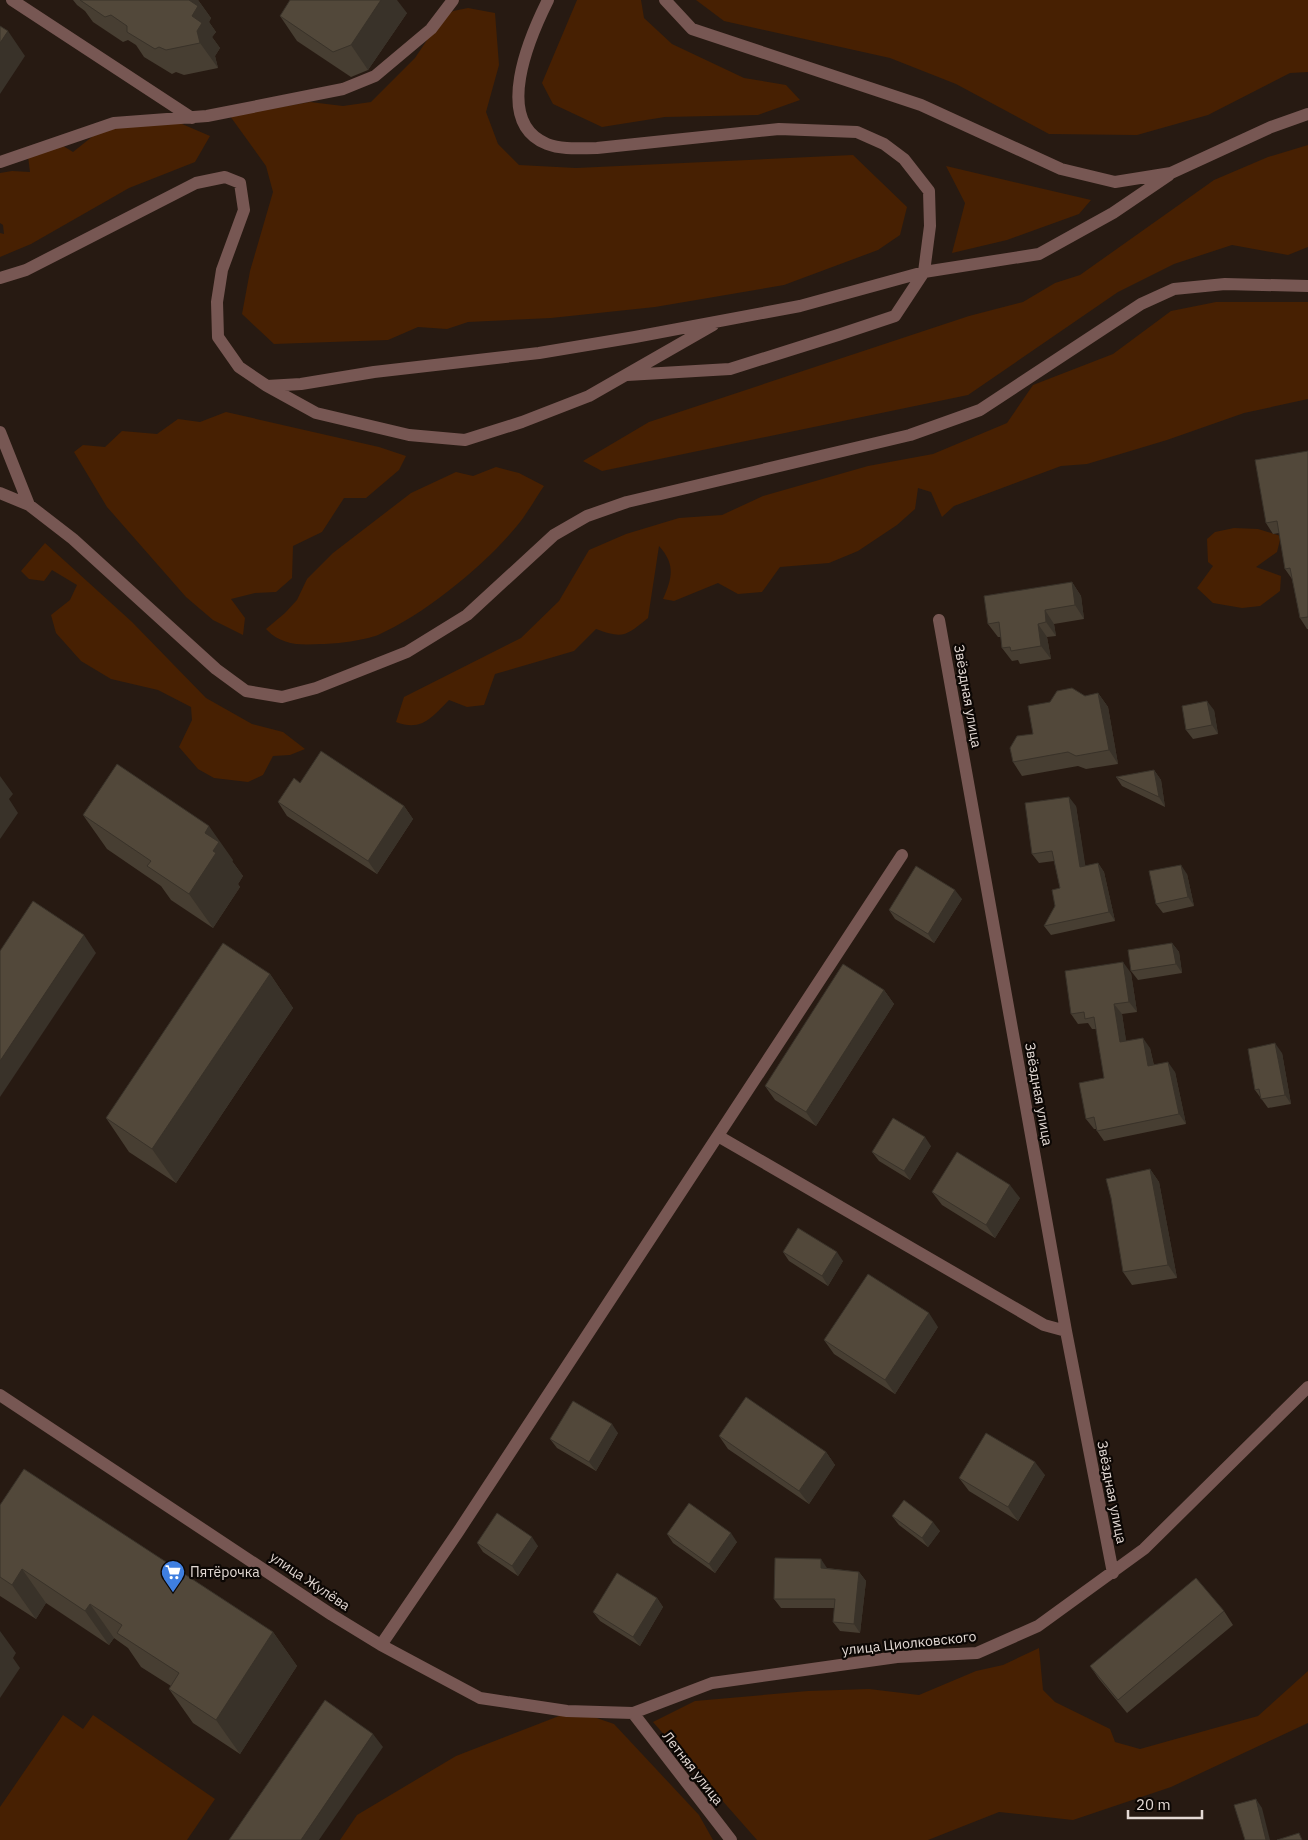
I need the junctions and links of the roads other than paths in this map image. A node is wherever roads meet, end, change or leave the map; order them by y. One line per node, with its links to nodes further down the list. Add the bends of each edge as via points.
1 (12, 0): 6 (street)
2 (453, 0): 6 (street, via 431,29 375,76 343,89)
3 (548, 0): 9 (street, via 530,35 516,93 522,120 529,133 547,144 597,148 779,129 857,132 884,144 904,158 929,191 930,226)
4 (665, 0): 8 (street, via 692,29 921,105 1060,169 1115,182)
5 (1308, 114): 8 (street, via 1271,127)
6 (192, 118): 7 (street, via 114,123)
7 (0, 162)
8 (1171, 173): 9 (street, via 1113,213 1039,254)
9 (924, 272): 12 (street, via 800,306); 13 (street, via 895,316 846,333 730,368)
10 (0, 278): 14 (street, via 26,270 196,182 225,177 240,183 244,210 222,270 217,302 218,337 239,367)
11 (1308, 286): 17 (street, via 1225,284 1174,289 1141,304 980,410 910,435 627,502 587,516 554,535 467,615 407,652 324,685 282,697 246,691 216,670 73,539)
12 (722, 320): 13 (street); 14 (street, via 539,353)
13 (627, 375): 14 (street, via 589,396 465,440 409,435 316,413)
14 (267, 386)
15 (0, 432): 17 (street)
16 (0, 493): 17 (street)
17 (29, 505)
18 (939, 620): 21 (street, Звёздная улица)
19 (902, 856): 20 (street)
20 (718, 1136): 21 (street, via 1044,1325); 25 (street)
21 (1066, 1331): 24 (street, Звёздная улица)
22 (1308, 1387): 24 (street, улица Циолковского, via 1144,1549)
23 (0, 1395): 25 (street, улица Жулёва)
24 (1113, 1573): 26 (street, улица Циолковского, via 1038,1626 977,1653 897,1657 712,1683)
25 (381, 1645): 26 (street, улица Жулёва, via 480,1698 567,1711)
26 (633, 1713): 27 (street, Летняя улица)
27 (731, 1840)

